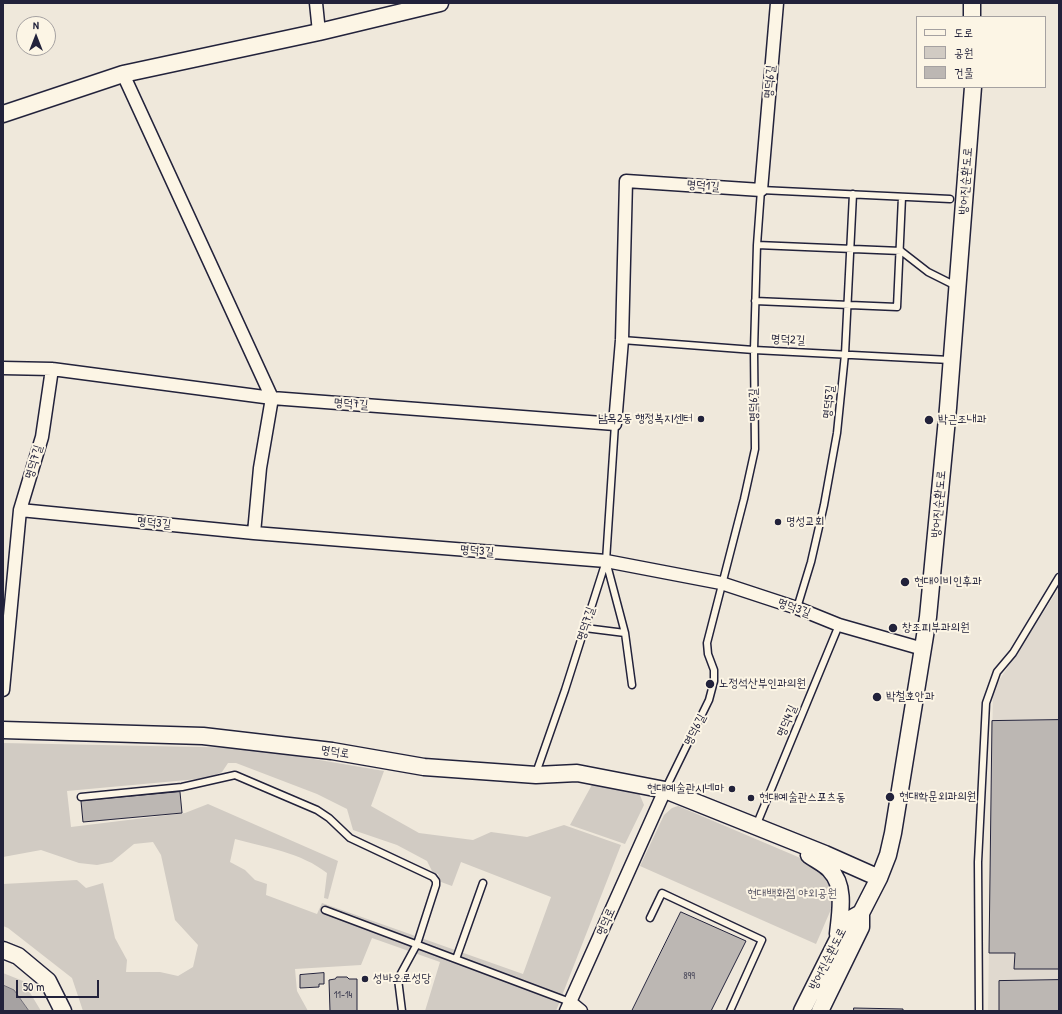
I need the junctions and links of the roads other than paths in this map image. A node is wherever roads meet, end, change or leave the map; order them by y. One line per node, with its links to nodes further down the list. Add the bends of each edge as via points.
1 (316, 3): 6 (street)
2 (440, 3): 6 (street)
3 (777, 3): 10 (street, 명덕6길)
4 (972, 3): 5 (street)
5 (972, 16)
6 (319, 32): 7 (street)
7 (123, 74): 9 (street); 26 (street)
8 (973, 88): 17 (street, 방어진순환도로)
9 (3, 114)
10 (761, 190): 11 (lane, 명덕1길); 14 (lane, 명덕6길); 20 (street, 명덕1길, via 626,181)
11 (853, 194): 12 (lane, 명덕1길); 15 (lane, 명덕5길)
12 (902, 197): 13 (lane, 명덕1길); 16 (lane)
13 (950, 199)
14 (757, 245): 15 (lane); 18 (lane, 명덕6길)
15 (850, 249): 16 (lane); 19 (lane, 명덕5길)
16 (901, 250): 17 (lane, via 928,272); 19 (lane, via 897,307)
17 (958, 287): 23 (street, 방어진순환도로)
18 (755, 300): 19 (lane); 21 (lane, 명덕6길)
19 (846, 305): 22 (lane, 명덕5길)
20 (622, 340): 21 (lane, 명덕2길); 27 (street, 명덕1길)
21 (754, 350): 22 (lane, 명덕2길); 32 (lane, 명덕6길, via 755,449)
22 (845, 354): 23 (lane, 명덕2길); 33 (lane, 명덕5길, via 837,433 824,505)
23 (952, 360): 37 (street, 방어진순환도로)
24 (3, 368): 25 (street)
25 (52, 369): 26 (street, 명덕7길); 28 (street, 명덕7길, via 42,437)
26 (272, 398): 27 (street, 명덕7길); 29 (street, via 260,468)
27 (615, 424): 30 (lane, 명덕7길)
28 (20, 510): 29 (street, 명덕3길); 39 (street, 명덕7길)
29 (254, 533): 30 (street, 명덕3길)
30 (606, 561): 32 (street, 명덕3길); 35 (lane, 명덕7길); 36 (lane)
31 (1059, 577): 62 (lane, via 1013,653 997,672 986,703 978,862)
32 (722, 583): 33 (street, 명덕3길); 42 (lane, 명덕6길, via 707,643 714,670 710,700)
33 (797, 608): 34 (street, 명덕3길)
34 (839, 625): 37 (street, 명덕3길); 44 (lane, 명덕4길)
35 (585, 628): 36 (lane); 41 (lane, 명덕7길)
36 (625, 633): 38 (lane)
37 (923, 649): 46 (street, 방어진순환도로, via 893,832 888,856)
38 (632, 685)
39 (3, 690)
40 (3, 730): 41 (street, 명덕로, via 203,736 332,751 424,768)
41 (536, 774): 42 (street, 명덕로, via 577,773)
42 (665, 790): 44 (street, 명덕로); 55 (street, 명덕로)
43 (81, 797): 52 (lane, via 182,787 235,775 318,810 350,838 433,877 436,881)
44 (756, 826): 45 (street, 명덕로)
45 (796, 842): 46 (street, 명덕로); 51 (street, via 808,855 829,868 838,881)
46 (879, 878): 49 (street, 방어진순환도로)
47 (483, 884): 54 (lane)
48 (326, 910): 52 (lane)
49 (861, 913): 51 (street, 방어진순환도로, via 847,921); 61 (street, 방어진순환도로, via 861,927)
50 (650, 918): 59 (lane, via 662,893 762,940)
51 (838, 939): 60 (street, 방어진순환도로)
52 (417, 944): 54 (lane); 57 (lane, via 398,979)
53 (3, 950): 56 (street, via 18,956 48,980)
54 (456, 959): 55 (lane)
55 (568, 1006): 58 (street)
56 (63, 1011)
57 (402, 1011)
58 (581, 1011)
59 (730, 1011)
60 (802, 1011)
61 (820, 1011)
62 (979, 1011)

